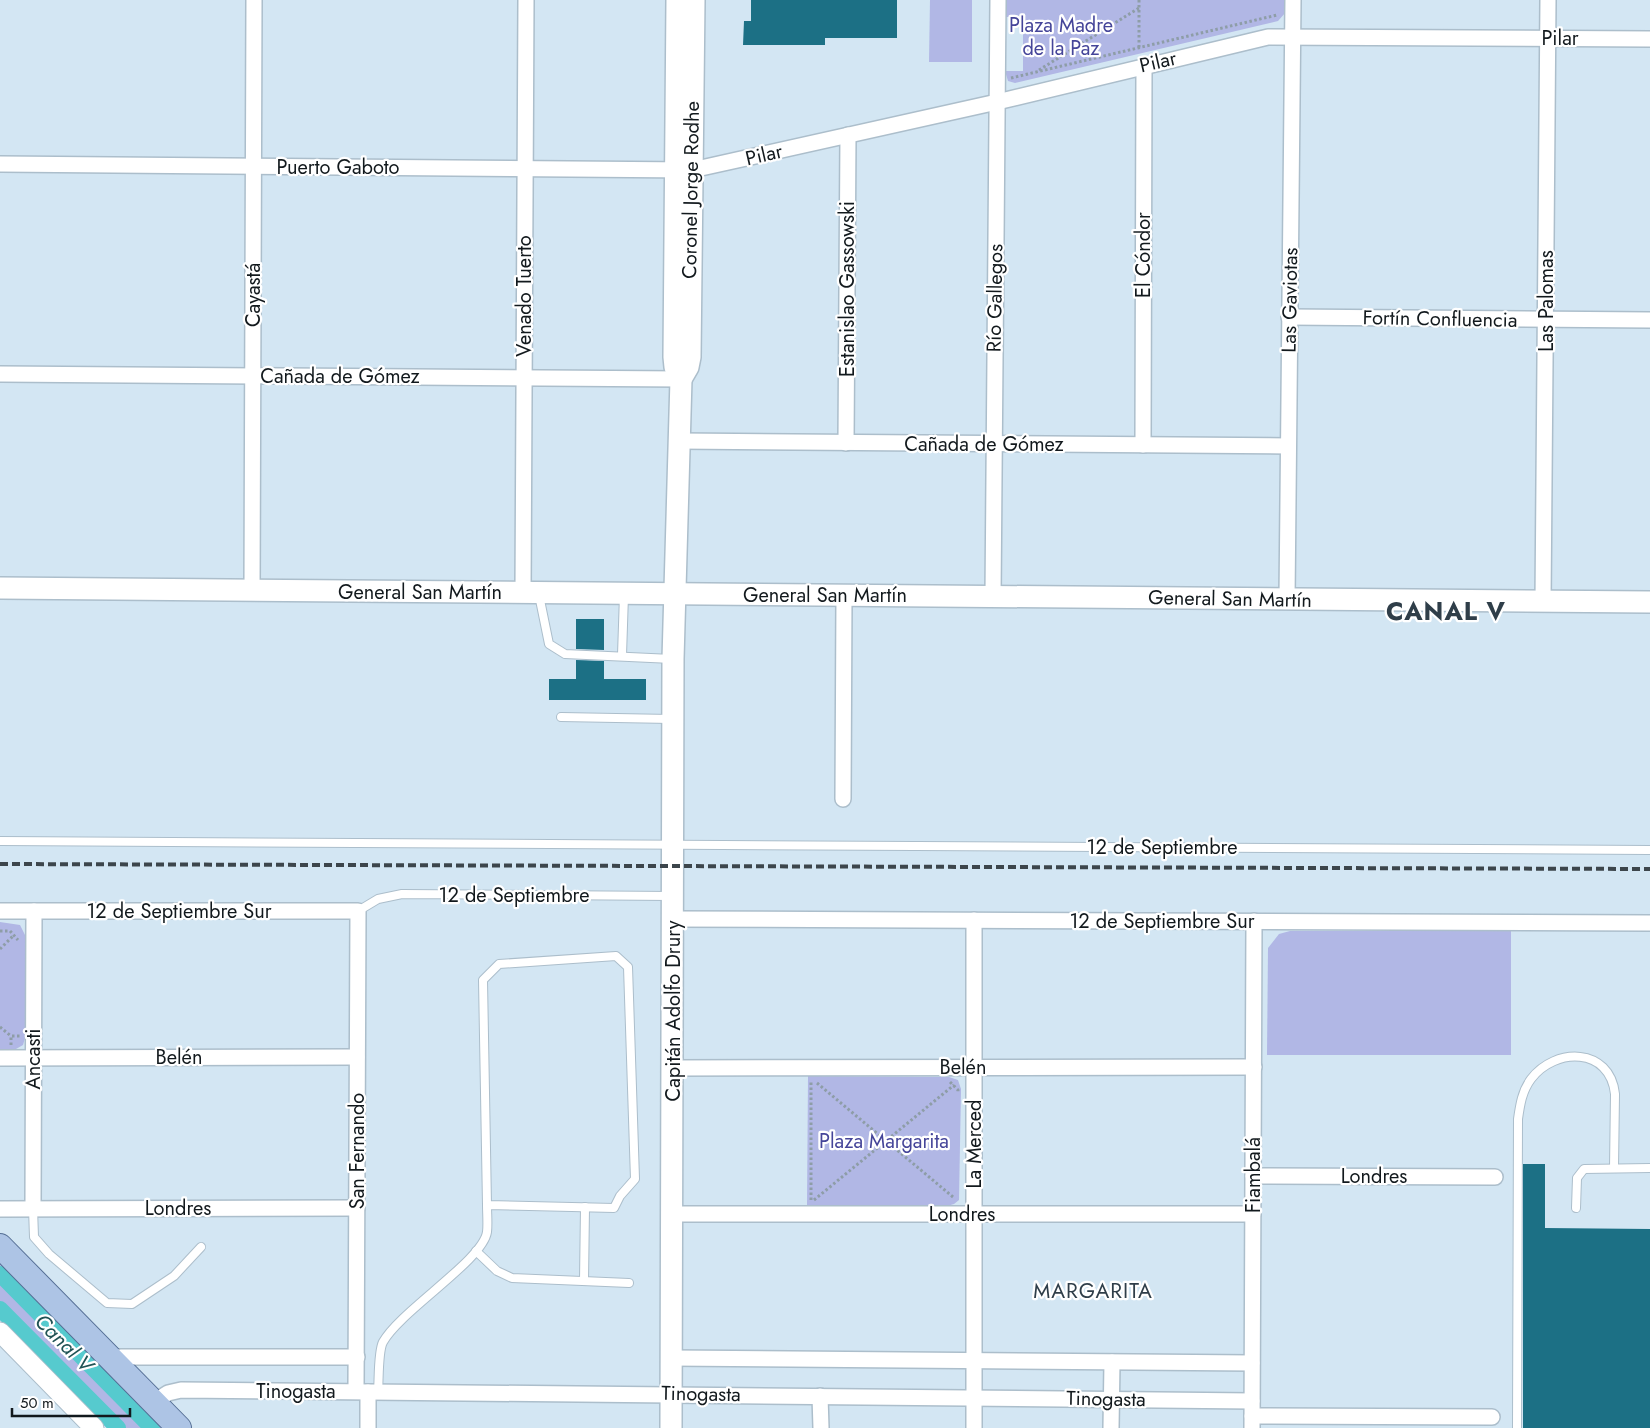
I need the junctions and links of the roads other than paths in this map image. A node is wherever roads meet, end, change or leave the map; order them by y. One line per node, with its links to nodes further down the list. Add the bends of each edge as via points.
1 (254, 0): 15 (street, Cayastá)
2 (526, 0): 16 (street, Venado Tuerto)
3 (677, 0): 17 (main road, Coronel Jorge Rodhe)
4 (694, 0): 17 (main road, Coronel Jorge Rodhe)
5 (998, 0): 12 (street, Río Gallegos)
6 (1293, 0): 8 (street, Las Gaviotas)
7 (1548, 0): 9 (street, Las Palomas)
8 (1292, 36): 9 (street, Pilar); 11 (street, Pilar, via 1258,39); 18 (street, Las Gaviotas)
9 (1548, 38): 10 (street, Pilar); 19 (street, Las Palomas)
10 (1650, 39)
11 (1144, 66): 12 (street, Pilar); 28 (street, El Cóndor)
12 (997, 102): 13 (street, Pilar); 27 (street, Río Gallegos)
13 (848, 135): 17 (street, Pilar); 26 (street, Estanislao Gassowski)
14 (0, 164): 15 (street, Puerto Gaboto)
15 (253, 166): 16 (street, Puerto Gaboto); 22 (street, Cayastá)
16 (525, 168): 17 (street, Puerto Gaboto); 23 (street, Venado Tuerto)
17 (684, 170): 24 (main road, Coronel Jorge Rodhe, via 674,357)
18 (1290, 317): 19 (street, Fortín Confluencia); 29 (street, Las Gaviotas)
19 (1545, 320): 20 (street, Fortín Confluencia); 38 (street, Las Palomas)
20 (1650, 320)
21 (0, 374): 22 (street, Cañada de Gómez)
22 (252, 376): 23 (street, Cañada de Gómez); 31 (street, Cayastá)
23 (524, 378): 24 (street, Cañada de Gómez); 32 (street, Venado Tuerto)
24 (681, 379): 25 (main road, Coronel Jorge Rodhe)
25 (679, 441): 26 (street, Cañada de Gómez); 34 (main road, Coronel Jorge Rodhe)
26 (846, 443): 27 (street, Cañada de Gómez)
27 (994, 444): 28 (street, Cañada de Gómez); 36 (street, Río Gallegos)
28 (1143, 445): 29 (street, Cañada de Gómez)
29 (1288, 446): 37 (street, Las Gaviotas)
30 (0, 588): 31 (main road, General San Martín)
31 (252, 591): 32 (main road, General San Martín)
32 (531, 593): 33 (main road, General San Martín); 40 (lane, via 549,644 564,654)
33 (624, 594): 34 (main road, General San Martín); 40 (lane)
34 (675, 594): 35 (main road, General San Martín); 41 (main road, Capitán Adolfo Drury)
35 (844, 596): 36 (main road, General San Martín); 44 (street)
36 (992, 597): 37 (main road, General San Martín)
37 (1287, 600): 38 (main road, General San Martín)
38 (1543, 602): 39 (main road, General San Martín)
39 (1650, 602)
40 (622, 655): 41 (lane)
41 (673, 659): 43 (main road, Capitán Adolfo Drury)
42 (561, 717): 43 (lane)
43 (674, 720): 46 (main road, Capitán Adolfo Drury)
44 (843, 799)
45 (0, 841): 46 (lane, 12 de Septiembre)
46 (674, 844): 47 (lane, 12 de Septiembre); 48 (main road, Capitán Adolfo Drury)
47 (1650, 850)
48 (674, 896): 51 (lane, 12 de Septiembre, via 402,894 378,899); 52 (main road, Capitán Adolfo Drury)
49 (0, 911): 50 (street, 12 de Septiembre Sur)
50 (34, 911): 51 (street, 12 de Septiembre Sur); 58 (street, Ancasti)
51 (358, 911): 56 (street, San Fernando)
52 (673, 919): 53 (street, 12 de Septiembre Sur); 60 (main road, Capitán Adolfo Drury)
53 (974, 920): 54 (street, 12 de Septiembre Sur); 61 (street, La Merced)
54 (1254, 921): 55 (street, 12 de Septiembre Sur); 59 (street, Fiambalá)
55 (1650, 923)
56 (358, 1057): 58 (street, Belén); 69 (street, San Fernando)
57 (0, 1058): 58 (street, Belén)
58 (33, 1058): 68 (street, Ancasti)
59 (1254, 1067): 61 (street, Belén); 64 (street, Fiambalá)
60 (673, 1068): 61 (street, Belén); 72 (main road, Capitán Adolfo Drury)
61 (974, 1068): 73 (street, La Merced)
62 (1614, 1168): 63 (lane); 70 (lane, via 1590,1168 1580,1173 1576,1184); 103 (lane, via 1614,1083 1609,1073 1601,1065 1582,1058 1564,1058 1547,1064 1526,1086 1518,1119)
63 (1650, 1168)
64 (1253, 1176): 65 (street, Londres); 74 (street, Fiambalá)
65 (1495, 1176)
66 (487, 1205): 67 (lane); 67 (lane, via 483,980 499,964 616,956 628,967 635,1179 614,1208); 77 (lane, via 487,1234)
67 (585, 1207): 78 (lane)
68 (33, 1208): 69 (street, Londres); 71 (street, Londres); 76 (lane, via 34,1237 49,1254 107,1303 132,1304 174,1276)
69 (357, 1208): 82 (street, San Fernando)
70 (1576, 1208)
71 (0, 1209)
72 (672, 1214): 73 (street, Londres); 83 (main road, Capitán Adolfo Drury)
73 (974, 1214): 74 (street, Londres); 84 (street, La Merced)
74 (1253, 1214): 86 (street, Fiambalá)
75 (0, 1246): 81 (main road)
76 (200, 1247)
77 (476, 1251): 78 (lane, via 497,1270 512,1278); 87 (lane, via 408,1312 382,1343)
78 (584, 1281): 79 (lane)
79 (629, 1283)
80 (0, 1332): 96 (street)
81 (109, 1357): 82 (street, Tinogasta); 93 (main road)
82 (357, 1357): 87 (street, San Fernando)
83 (671, 1358): 84 (street, Tinogasta); 88 (main road, Capitán Adolfo Drury)
84 (974, 1361): 85 (street, Tinogasta); 90 (street, La Merced)
85 (1112, 1362): 86 (street, Tinogasta); 91 (street)
86 (1252, 1364): 92 (street, Fiambalá)
87 (367, 1392): 88 (street, Tinogasta); 93 (street, Tinogasta, via 180,1390); 98 (street, San Fernando)
88 (671, 1394): 89 (street, Tinogasta); 99 (main road, Capitán Adolfo Drury)
89 (820, 1396): 90 (street, Tinogasta); 100 (street)
90 (974, 1397): 91 (street, Tinogasta); 101 (street, La Merced)
91 (1112, 1399): 92 (street, Tinogasta); 102 (street)
92 (1252, 1400): 95 (street, Fiambalá)
93 (154, 1402): 97 (main road)
94 (1492, 1417): 95 (street)
95 (1252, 1422)
96 (94, 1428)
97 (179, 1428)
98 (368, 1428)
99 (671, 1428)
100 (820, 1428)
101 (974, 1428)
102 (1112, 1428)
103 (1517, 1428)

